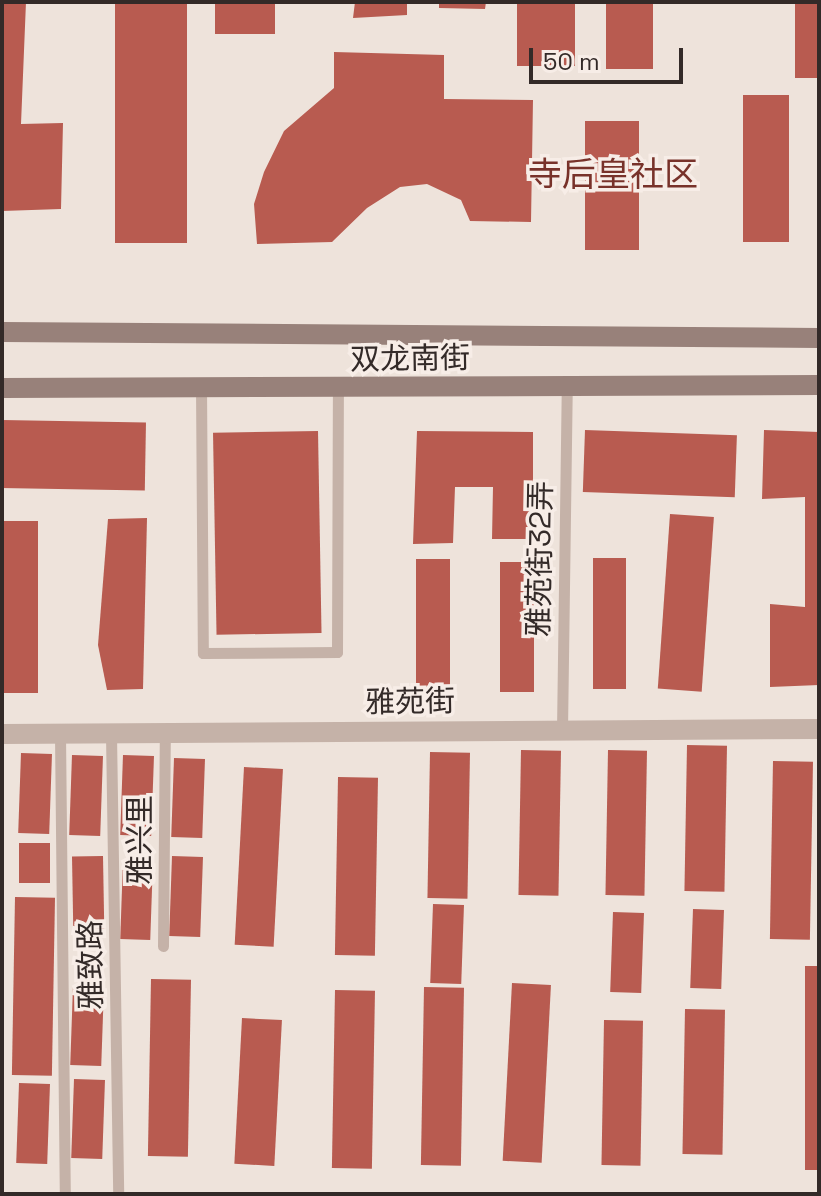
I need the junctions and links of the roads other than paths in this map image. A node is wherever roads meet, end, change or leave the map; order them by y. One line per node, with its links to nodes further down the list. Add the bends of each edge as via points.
1 (2, 332): 2 (main road, 双龙南街)
2 (819, 338)
3 (819, 385): 6 (main road, 双龙南街)
4 (201, 386): 5 (main road, 双龙南街); 7 (main road, 双龙南街); 7 (lane, via 203,653 337,652)
5 (2, 388)
6 (567, 388): 7 (main road, 双龙南街); 9 (lane, 雅苑街32弄)
7 (338, 390)
8 (819, 729): 9 (street, 雅苑街)
9 (562, 730): 13 (street, 雅苑街)
10 (2, 734): 11 (street, 雅苑街)
11 (60, 734): 12 (street, 雅苑街); 15 (lane)
12 (111, 734): 13 (street, 雅苑街); 16 (lane, 雅致路)
13 (165, 734): 14 (lane, 雅兴里)
14 (163, 946)
15 (65, 1194)
16 (118, 1194)

